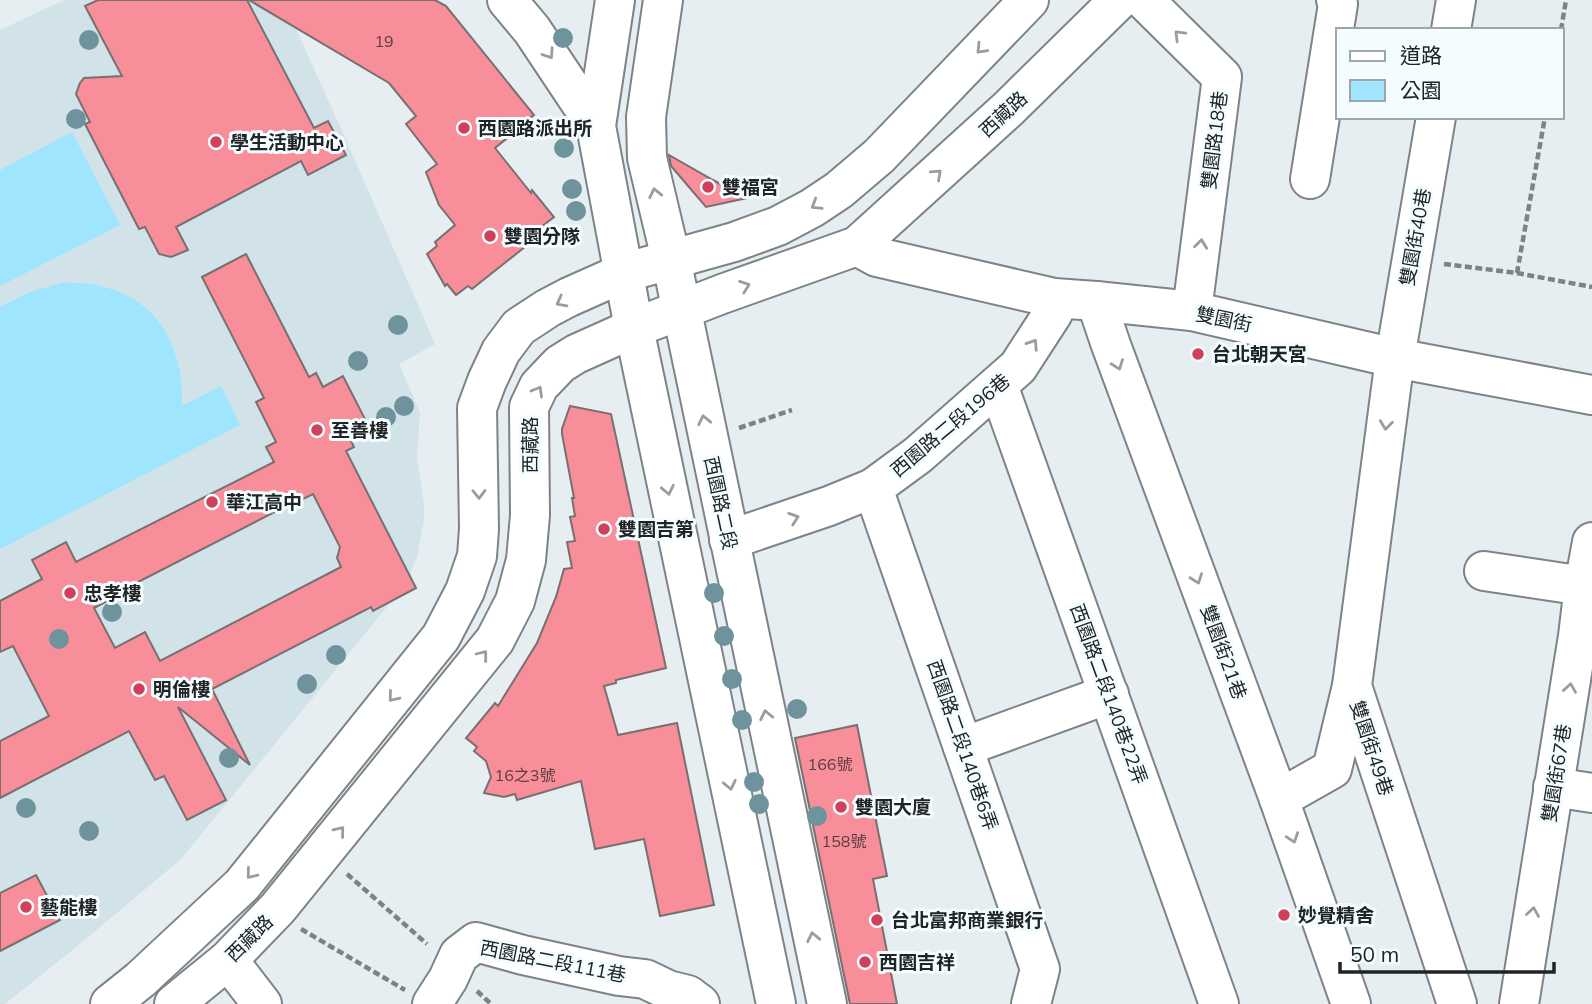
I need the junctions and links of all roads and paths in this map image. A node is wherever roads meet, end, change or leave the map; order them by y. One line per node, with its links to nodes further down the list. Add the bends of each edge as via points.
1 (507, 0): 14 (street, one-way to 14)
2 (615, 0): 14 (street)
3 (663, 0): 17 (street, 西園路二段, one-way to 3, via 647,158 646,117)
4 (1029, 0): 17 (street, one-way to 17, via 879,156 839,190 778,226)
5 (1119, 0): 16 (street, 西藏路, one-way to 5)
6 (1144, 0): 25 (street, 雙園路18巷, one-way to 6, via 1222,77)
7 (1336, 0): 15 (street)
8 (1456, 0): 10 (street)
9 (1566, 0): 11 (path)
10 (1451, 28)
11 (1560, 28)
12 (1436, 119): 18 (street, 雙園街40巷)
13 (1545, 119): 20 (path)
14 (596, 126): 19 (street)
15 (1310, 179)
16 (858, 246): 22 (street, 雙園街, via 877,257); 24 (street, 西藏路, one-way to 16)
17 (671, 259): 19 (street); 24 (street, 西園路二段)
18 (1411, 260): 20 (path); 27 (street, 雙園街40巷)
19 (623, 273): 26 (street); 49 (street, one-way to 49, via 548,308 519,327 501,351 477,408 477,556 441,637 242,885)
20 (1517, 273): 21 (path)
21 (1592, 287)
22 (1054, 298): 23 (street, 雙園街); 28 (street, 西園路二段196巷, one-way to 22, via 1018,367 1053,313)
23 (1096, 301): 25 (street, 雙園街); 43 (street, 雙園街21巷, one-way to 43)
24 (681, 310): 26 (street, 西藏路); 33 (street, 西園路二段, one-way to 24)
25 (1192, 312): 27 (street, 雙園街)
26 (634, 328): 44 (street, 西藏路, one-way to 26, via 495,640 515,601 526,560 530,515 529,407 539,386 560,363); 53 (street, one-way to 53)
27 (1395, 358): 29 (street, 雙園街); 38 (street, 雙園街49巷, one-way to 38)
28 (998, 385): 32 (street, 西園路二段196巷); 39 (street, 西園路二段140巷22弄)
29 (1592, 395)
30 (792, 410): 31 (path)
31 (738, 428)
32 (873, 488): 33 (street, 西園路二段196巷, one-way to 32); 40 (street, 西園路二段140巷6弄)
33 (729, 540): 54 (street, 西園路二段, one-way to 33)
34 (1592, 542): 36 (street, 雙園街67巷)
35 (1483, 570): 36 (street)
36 (1584, 586): 37 (street, 雙園街67巷)
37 (1585, 637): 41 (street, 雙園街67巷, one-way to 37)
38 (1352, 686): 43 (street, via 1332,769); 58 (street, 雙園街49巷)
39 (1109, 694): 40 (street); 56 (street, 西園路二段140巷22弄)
40 (964, 747): 55 (street, 西園路二段140巷6弄, via 1040,969)
41 (1553, 787): 42 (street); 59 (street, 雙園街67巷, one-way to 41)
42 (1592, 793)
43 (1279, 799): 57 (street, 雙園街21巷, one-way to 57)
44 (322, 853): 45 (street, 西藏路); 47 (path)
45 (273, 913): 46 (street, 西藏路); 48 (path)
46 (228, 960): 50 (street, 西藏路); 51 (street)
47 (453, 967): 48 (street, 西園路二段111巷, via 448,979); 52 (street, 西園路二段111巷, via 459,955 476,942 523,956 645,979)
48 (419, 997)
49 (110, 1004)
50 (174, 1004)
51 (261, 1004)
52 (700, 1004)
53 (776, 1004)
54 (827, 1004)
55 (1031, 1004)
56 (1219, 1004)
57 (1351, 1004)
58 (1457, 1004)
59 (1519, 1004)

